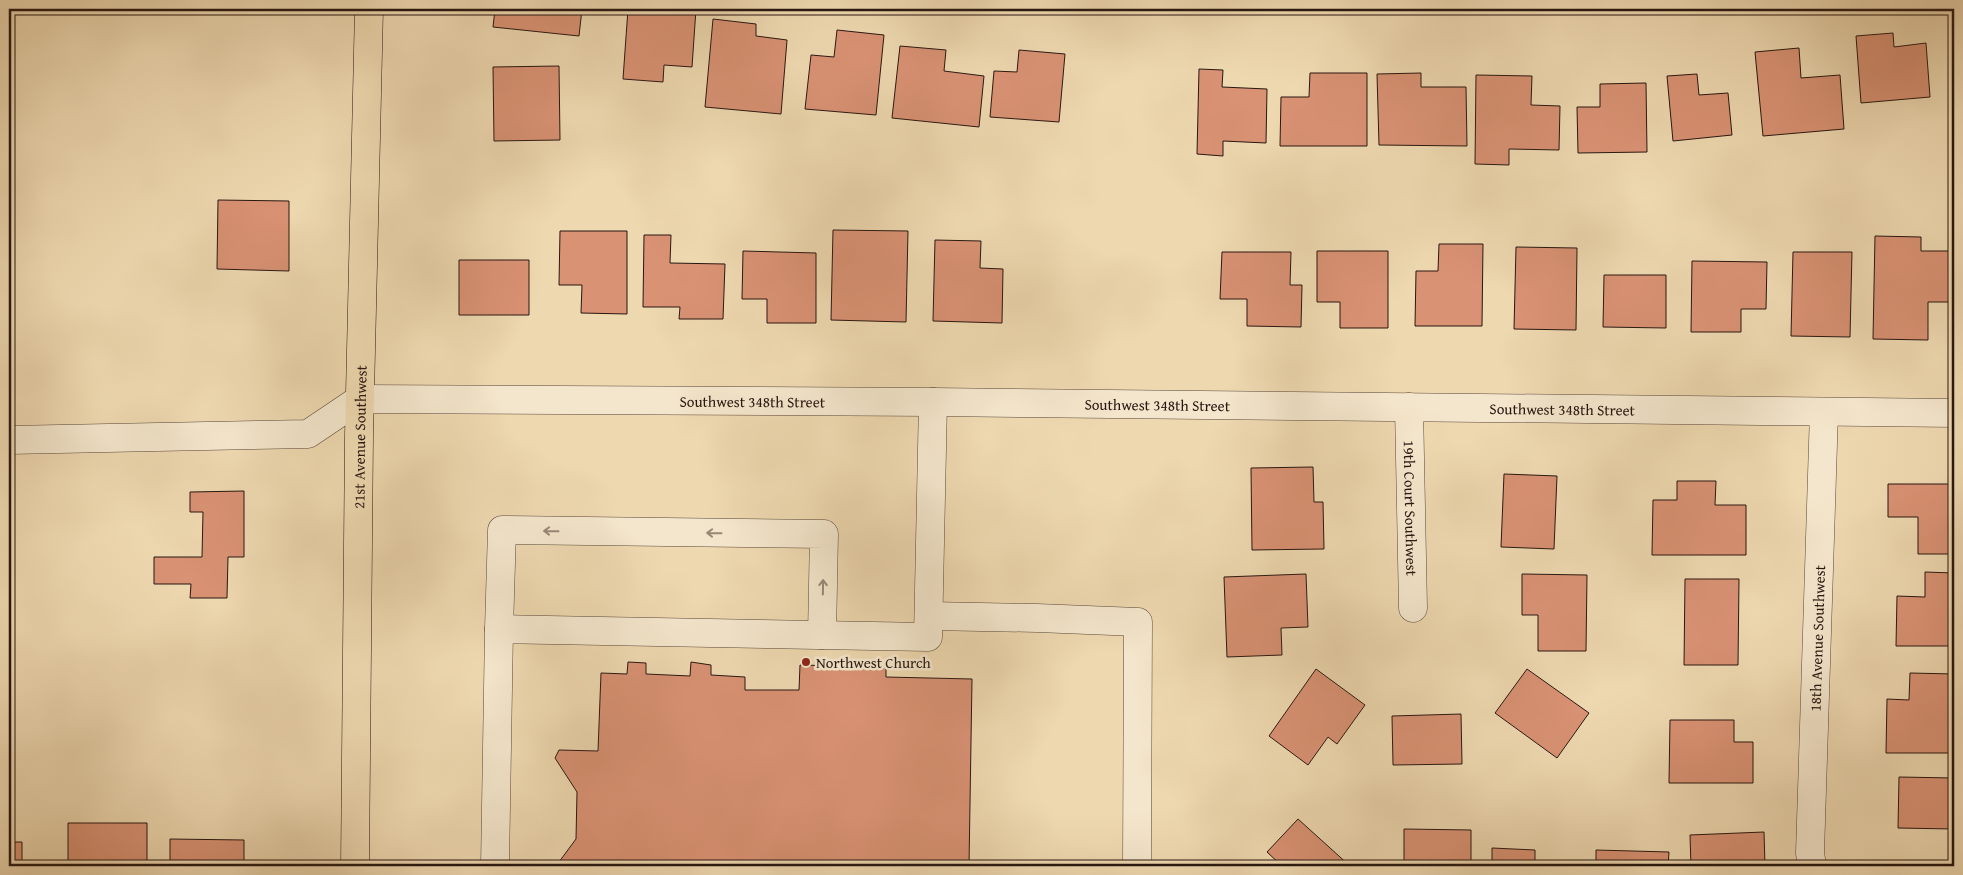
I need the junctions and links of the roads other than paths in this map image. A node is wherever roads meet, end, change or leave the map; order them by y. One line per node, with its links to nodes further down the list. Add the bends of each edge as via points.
1 (369, 9): 2 (main road, 21st Avenue Southwest)
2 (360, 400): 3 (street, Southwest 348th Street); 7 (street, via 308,434); 12 (main road, 21st Avenue Southwest)
3 (933, 402): 4 (street, Southwest 348th Street); 9 (street)
4 (1409, 408): 5 (street, Southwest 348th Street); 8 (street, 19th Court Southwest)
5 (1824, 412): 6 (street, Southwest 348th Street); 15 (street, 18th Avenue Southwest)
6 (1954, 413)
7 (9, 440)
8 (1413, 608)
9 (929, 616): 11 (street, via 928,637); 14 (street, via 1138,622)
10 (499, 629): 11 (street); 11 (street, one-way to 10, via 824,534 502,530); 13 (street)
11 (822, 635)
12 (356, 866)
13 (495, 866)
14 (1137, 866)
15 (1812, 866)

